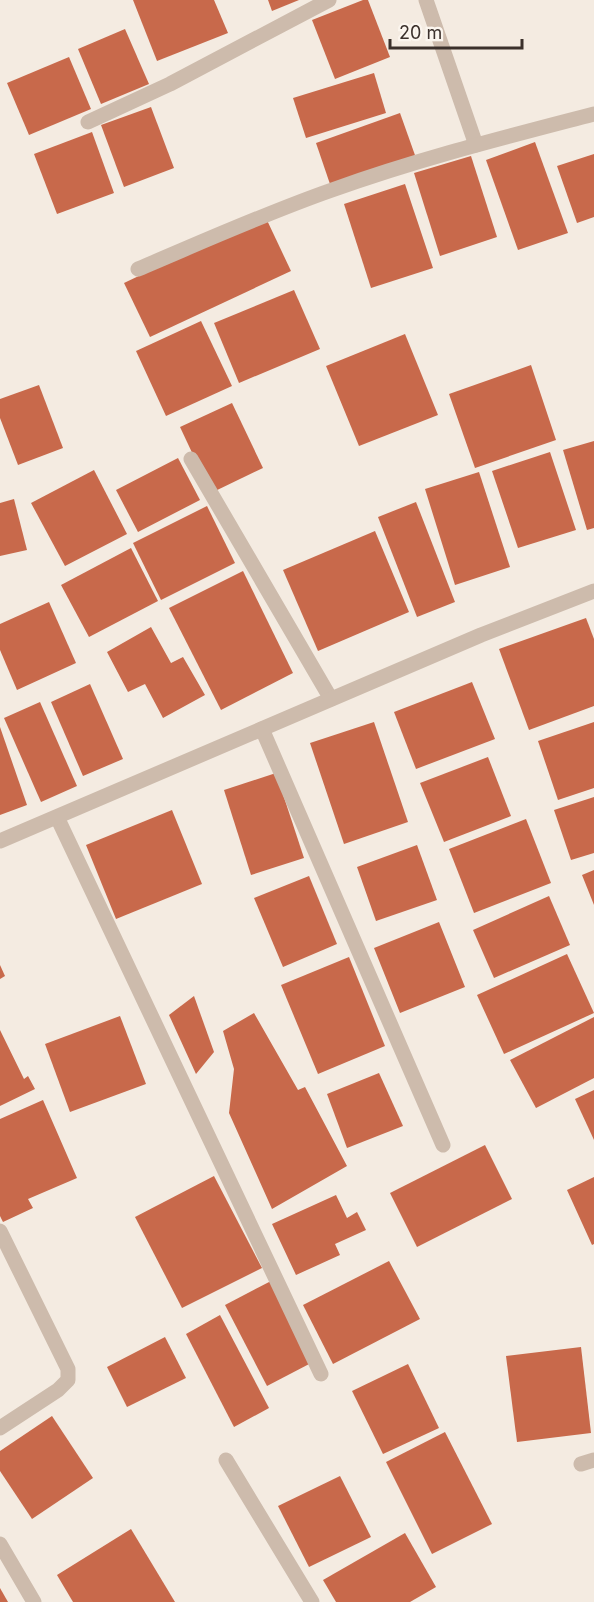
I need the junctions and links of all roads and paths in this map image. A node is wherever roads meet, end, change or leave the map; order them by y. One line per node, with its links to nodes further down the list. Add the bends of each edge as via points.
1 (328, 0): 4 (street, via 170,84)
2 (426, 0): 5 (street)
3 (594, 114): 5 (street)
4 (88, 122)
5 (476, 145): 6 (street, via 301,201)
6 (138, 269)
7 (191, 459): 9 (street)
8 (594, 591): 9 (street)
9 (332, 699): 10 (street)
10 (262, 729): 11 (street); 13 (street)
11 (57, 817): 12 (street); 15 (street)
12 (0, 841)
13 (443, 1145)
14 (0, 1231): 16 (street, via 68,1369 68,1380 58,1390)
15 (321, 1374)
16 (0, 1428)
17 (226, 1460): 20 (street)
18 (0, 1544): 19 (street)
19 (34, 1602)
20 (312, 1602)

